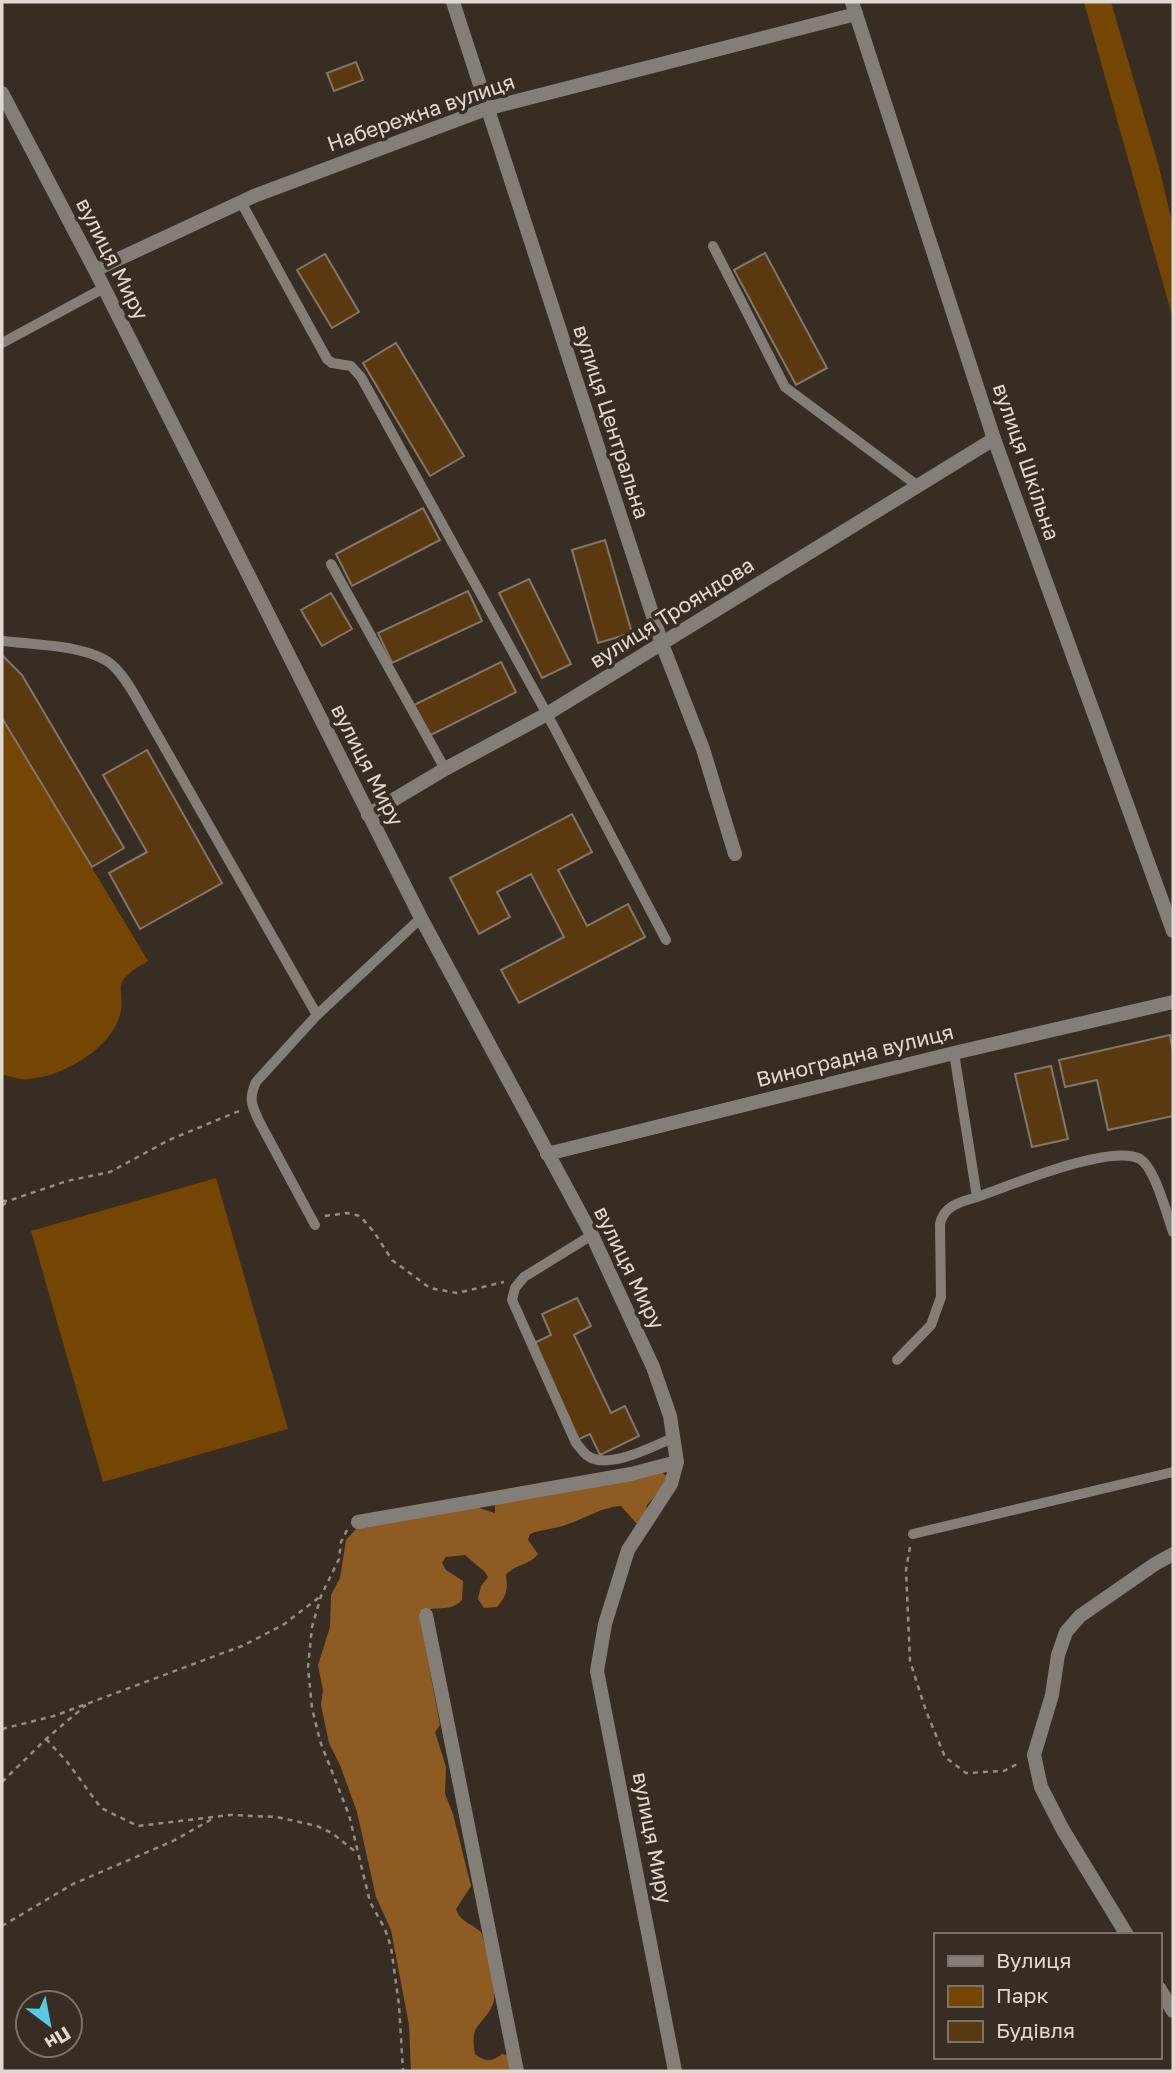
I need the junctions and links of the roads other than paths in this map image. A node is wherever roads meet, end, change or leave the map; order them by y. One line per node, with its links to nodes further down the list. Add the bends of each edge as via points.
1 (453, 2): 4 (street, вулиця Центральна)
2 (854, 8): 4 (street, Набережна вулиця); 10 (street, вулиця Шкільна)
3 (2, 93): 7 (street, вулиця Миру)
4 (486, 108): 5 (street, Набережна вулиця); 14 (street, вулиця Центральна)
5 (241, 202): 7 (street, Набережна вулиця); 15 (lane, via 327,359 351,366 361,377)
6 (713, 246): 11 (lane, via 785,387)
7 (95, 270): 8 (street, вулиця Миру)
8 (104, 288): 9 (lane); 17 (street, вулиця Миру)
9 (2, 344)
10 (994, 439): 11 (street, вулиця Трояндова); 20 (street, вулиця Шкільна)
11 (918, 486): 14 (street, вулиця Трояндова)
12 (331, 564): 16 (lane)
13 (4, 641): 23 (lane, via 100,656 122,675)
14 (662, 644): 15 (street, вулиця Трояндова); 18 (street, вулиця Центральна, via 703,749)
15 (547, 714): 16 (street, вулиця Трояндова); 21 (lane)
16 (445, 769): 17 (street, вулиця Трояндова)
17 (368, 815): 19 (street, вулиця Миру)
18 (735, 854)
19 (421, 918): 23 (lane); 25 (street, вулиця Миру)
20 (1173, 931)
21 (666, 940)
22 (1173, 1002): 24 (street, Виноградна вулиця)
23 (317, 1015): 27 (lane, via 250,1094 252,1106)
24 (954, 1053): 25 (street, Виноградна вулиця); 26 (lane)
25 (547, 1154): 29 (street, вулиця Миру)
26 (977, 1197): 28 (lane, via 1074,1164 1127,1156 1140,1159 1151,1172); 30 (lane, via 942,1213 940,1297 931,1325)
27 (315, 1225)
28 (1173, 1232)
29 (592, 1235): 31 (street, вулиця Миру, via 653,1367); 31 (lane, via 524,1277 512,1300 576,1443 588,1456 602,1461 624,1458)
30 (897, 1360)
31 (673, 1438): 32 (street, вулиця Миру)
32 (677, 1462): 34 (street); 42 (street, вулиця Миру, via 671,1484 628,1550 605,1624 597,1671)
33 (1173, 1472): 35 (lane)
34 (358, 1522)
35 (913, 1534)
36 (1173, 1554): 38 (street, via 1080,1616 1066,1632 1034,1755 1041,1787 1063,1830)
37 (426, 1615): 41 (street)
38 (1126, 1933)
39 (1161, 1991): 40 (street)
40 (1173, 2011)
41 (517, 2071)
42 (676, 2071)

